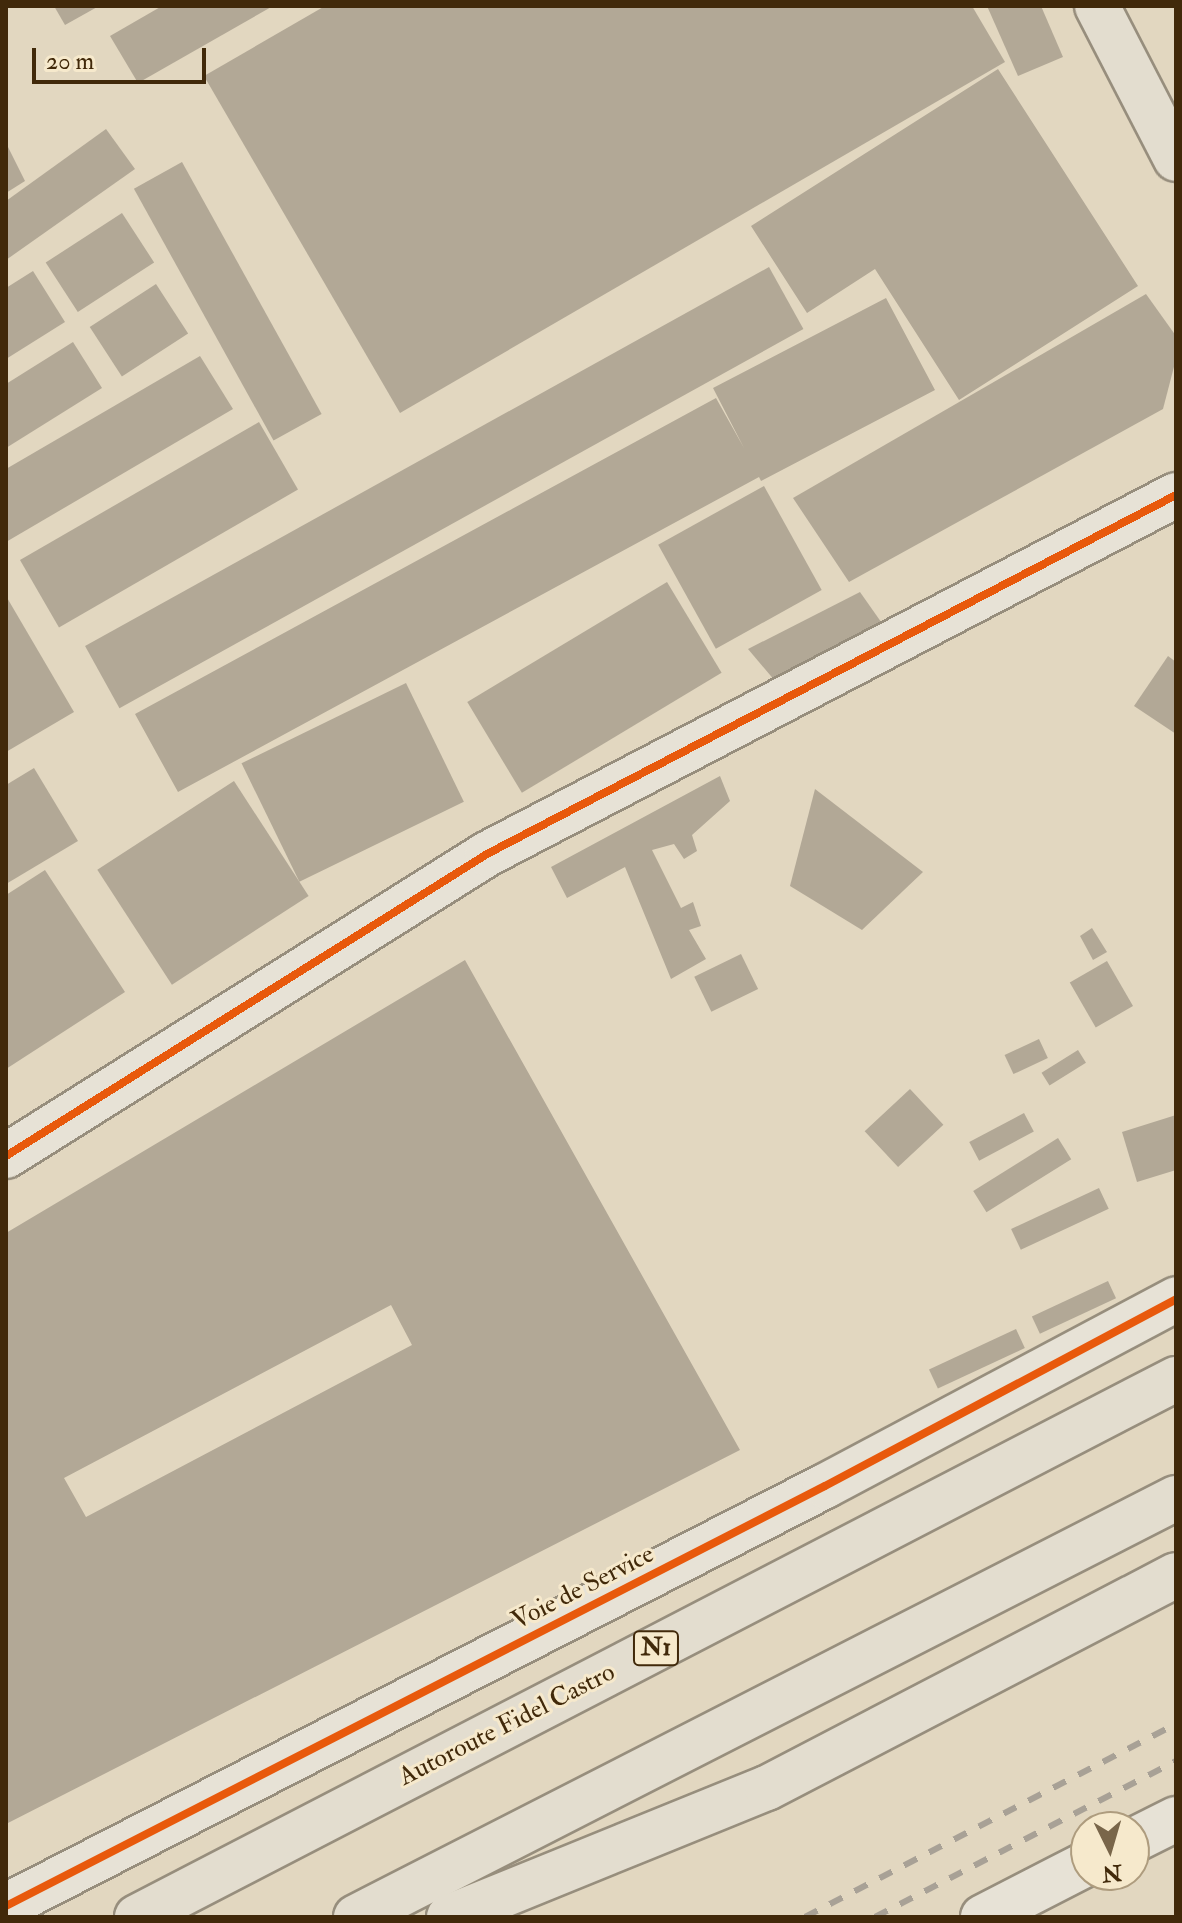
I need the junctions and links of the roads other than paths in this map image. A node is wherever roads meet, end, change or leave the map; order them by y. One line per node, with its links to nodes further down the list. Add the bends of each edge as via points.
1 (1097, 6): 2 (main road)
2 (1176, 159)
3 (1176, 495): 4 (street, via 487,854)
4 (6, 1156)
5 (1176, 1299): 12 (street, Voie de Service, via 825,1486)
6 (1176, 1379): 14 (main road, Autoroute Fidel Castro / N1)
7 (1176, 1498): 15 (main road)
8 (1176, 1575): 16 (main road, via 767,1788)
9 (1176, 1819): 10 (street)
10 (1150, 1832)
11 (1070, 1873): 13 (street)
12 (6, 1906)
13 (1002, 1912)
14 (137, 1917)
15 (356, 1917)
16 (449, 1917)

